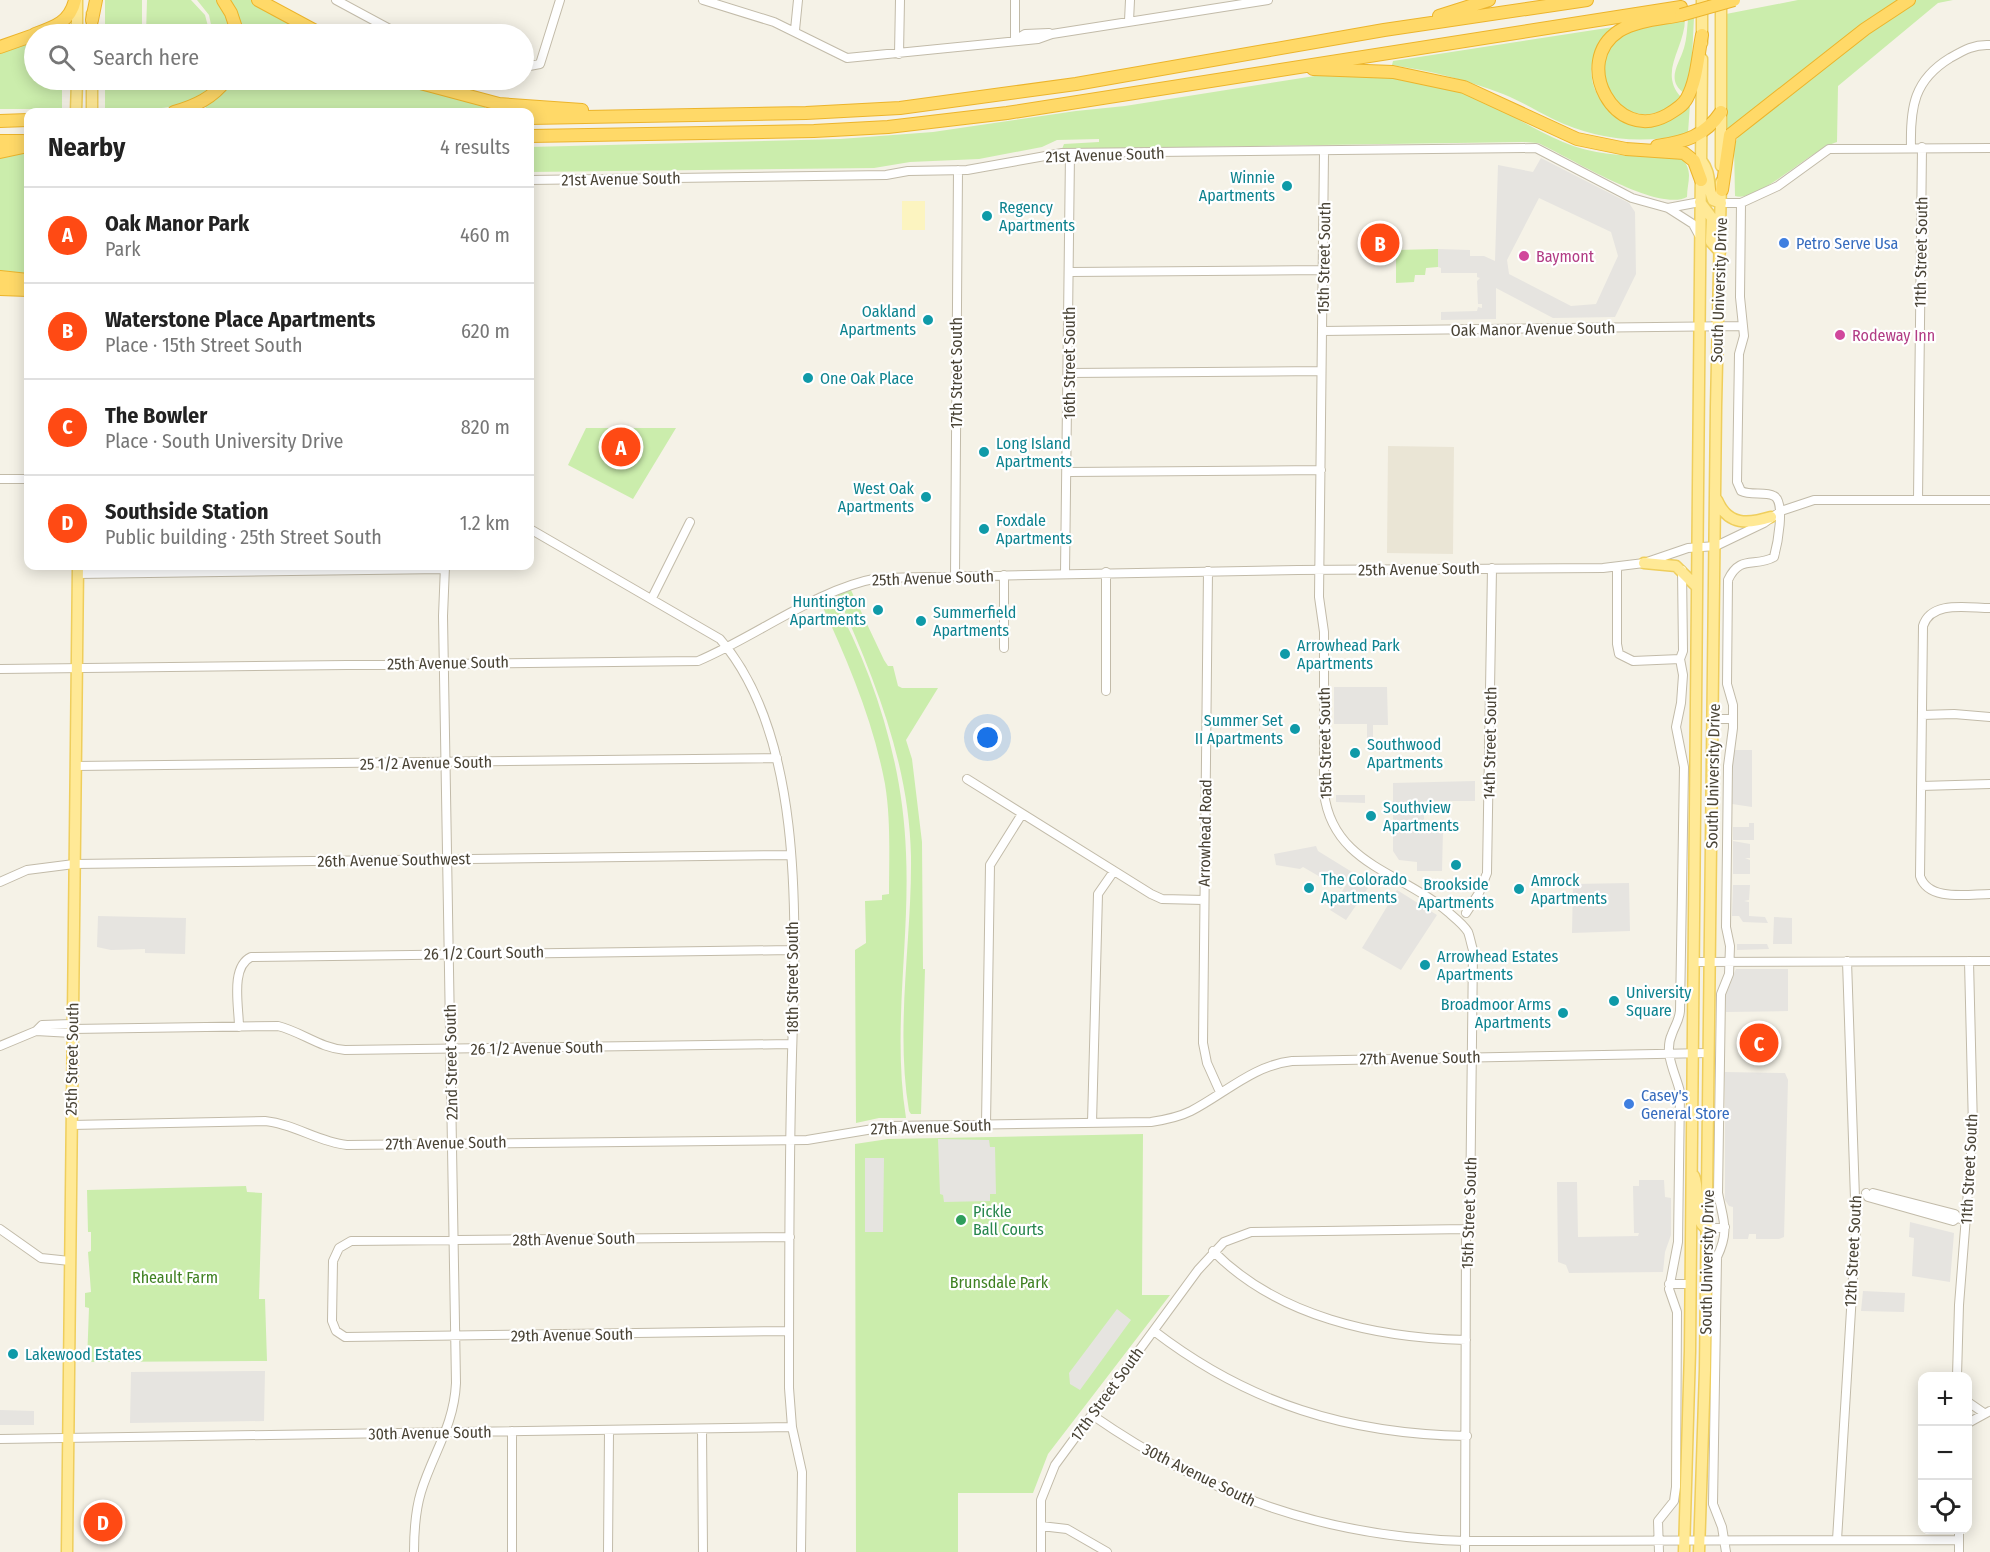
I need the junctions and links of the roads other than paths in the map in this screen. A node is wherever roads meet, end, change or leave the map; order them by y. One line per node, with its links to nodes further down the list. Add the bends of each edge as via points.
1 (76, 0): 25 (highway, via 72,14); 26 (main road)
2 (92, 0): 23 (main road)
3 (96, 0): 23 (highway)
4 (223, 0): 28 (highway)
5 (258, 0): 29 (highway)
6 (336, 0): 30 (street)
7 (560, 0): 39 (street, via 540,63)
8 (703, 0): 31 (street)
9 (798, 0): 31 (street)
10 (900, 0): 38 (street)
11 (1015, 0): 35 (street)
12 (1130, 0): 24 (street)
13 (1268, 0): 21 (street)
14 (1489, 0): 32 (highway)
15 (1587, 0): 32 (highway)
16 (1702, 0): 33 (main road, South University Drive)
17 (1721, 0): 48 (main road, South University Drive)
18 (1727, 0): 22 (highway, bridge)
19 (1734, 0): 22 (highway, bridge)
20 (1909, 0): 71 (highway, via 1865,29 1730,135)
21 (1246, 2): 24 (street)
22 (1681, 11): 33 (highway, via 1633,25 1609,39 1599,60 1600,87 1606,100 1626,117 1645,121 1677,110 1687,98 1695,77); 40 (highway)
23 (92, 20): 27 (main road)
24 (1130, 21): 35 (street, via 1052,34 1025,34)
25 (58, 24)
26 (77, 24)
27 (92, 24)
28 (234, 24)
29 (302, 24)
30 (380, 24)
31 (795, 30): 38 (street, via 847,58)
32 (1384, 30): 49 (highway, via 970,100 806,113)
33 (1702, 35): 53 (main road, South University Drive)
34 (24, 39): 37 (highway)
35 (1015, 40): 38 (street)
36 (1990, 45): 60 (street, via 1967,48 1934,68 1912,107)
37 (0, 47)
38 (899, 54)
39 (534, 64)
40 (1288, 68): 54 (highway, via 1007,113 888,127); 63 (highway, via 1393,72 1440,80 1488,96 1578,138)
41 (77, 90): 45 (main road)
42 (92, 90): 46 (main road)
43 (218, 90): 47 (highway)
44 (446, 90): 49 (highway, via 499,104)
45 (76, 108)
46 (92, 108)
47 (188, 108)
48 (1721, 112): 53 (highway); 71 (main road, South University Drive)
49 (661, 116): 50 (highway)
50 (534, 118)
51 (24, 120): 52 (highway)
52 (0, 121)
53 (1702, 134): 63 (highway, via 1677,143); 67 (main road, South University Drive)
54 (633, 135): 55 (highway); 59 (highway)
55 (534, 136)
56 (0, 141): 57 (highway)
57 (24, 143)
58 (24, 144): 64 (highway)
59 (534, 144)
60 (1911, 147): 61 (street); 73 (street, via 1828,149 1778,186)
61 (1922, 147): 62 (street); 94 (street, 11th Street South)
62 (1990, 148)
63 (1626, 149): 70 (highway, via 1684,153 1694,161)
64 (0, 152)
65 (1324, 152): 66 (street, 21st Avenue South); 74 (street, 21st Avenue South, via 1536,148 1632,198); 77 (street, 15th Street South)
66 (1070, 153): 68 (street, 21st Avenue South); 78 (street, 16th Street South)
67 (1701, 160): 70 (main road, South University Drive); 71 (main road, via 1710,172 1713,200)
68 (958, 170): 69 (street, 21st Avenue South, via 886,175); 112 (street, 17th Street South)
69 (534, 180)
70 (1701, 180): 72 (main road, South University Drive)
71 (1721, 196): 73 (street); 76 (main road, South University Drive)
72 (1700, 202): 74 (street, 21st Avenue South); 75 (main road, South University Drive); 76 (main road, via 1712,218 1711,242)
73 (1741, 203): 85 (street)
74 (1668, 208): 75 (street, 21st Avenue South, via 1693,224)
75 (1699, 235): 83 (main road, South University Drive)
76 (1720, 252): 84 (main road, South University Drive)
77 (1324, 270): 78 (street); 86 (street, 15th Street South)
78 (1070, 272): 88 (street, 16th Street South)
79 (0, 278): 80 (highway)
80 (24, 280)
81 (0, 289): 82 (highway)
82 (24, 290)
83 (1699, 326): 84 (street, Oak Manor Avenue South); 86 (street, Oak Manor Avenue South); 100 (main road, South University Drive)
84 (1718, 326): 85 (street, Oak Manor Avenue South); 93 (main road, South University Drive)
85 (1743, 326): 96 (street, via 1737,482 1741,491 1748,494 1773,495 1778,499)
86 (1322, 331): 87 (street, 15th Street South)
87 (1321, 371): 88 (street); 89 (street, 15th Street South)
88 (1069, 373): 90 (street, 16th Street South)
89 (1321, 470): 90 (street); 104 (street, 15th Street South)
90 (1069, 472): 109 (street, 16th Street South)
91 (0, 479): 92 (street)
92 (24, 479)
93 (1716, 496): 96 (main road, via 1732,520 1754,522); 99 (main road, South University Drive)
94 (1918, 500): 95 (street); 96 (street, via 1814,500)
95 (1990, 500)
96 (1776, 514): 99 (street); 127 (street, via 1774,557 1745,562 1737,566 1728,580 1726,684)
97 (690, 522): 114 (street)
98 (534, 531): 114 (street, 18th Street South)
99 (1716, 546): 100 (street, 25th Avenue South); 126 (main road, South University Drive)
100 (1698, 547): 101 (street, 25th Avenue South); 113 (main road, South University Drive)
101 (1644, 563): 102 (street, 25th Avenue South); 107 (main road)
102 (1617, 567): 103 (street, 25th Avenue South); 119 (street, via 1619,654 1633,661)
103 (1492, 568): 104 (street, 25th Avenue South); 144 (street, 14th Street South, via 1487,873)
104 (1320, 569): 108 (street, 25th Avenue South); 161 (street, 15th Street South, via 1327,815 1349,849 1436,901 1467,932 1473,950)
105 (78, 570): 121 (main road, 25th Street South)
106 (444, 570): 120 (street, 22nd Street South)
107 (1682, 570): 113 (main road); 119 (street)
108 (1208, 571): 110 (street, 25th Avenue South); 143 (street, Arrowhead Road)
109 (1065, 573): 110 (street, 25th Avenue South); 111 (street, 25th Avenue South)
110 (1106, 573): 123 (street)
111 (1004, 575): 112 (street, 25th Avenue South); 117 (street)
112 (955, 576): 116 (street, 25th Avenue South, via 878,578 853,584)
113 (1697, 587): 118 (main road, South University Drive)
114 (652, 598): 116 (street, 18th Street South, via 720,639)
115 (1990, 608): 124 (street, via 1938,609 1925,618)
116 (728, 648): 120 (street, 25th Avenue South, via 698,661); 129 (street, 18th Street South, via 754,693)
117 (1004, 648)
118 (1697, 649): 126 (main road, via 1704,658 1703,705); 128 (main road, South University Drive)
119 (1680, 659): 158 (street, via 1683,675 1676,727 1684,767 1680,1011 1671,1035)
120 (444, 663): 121 (street, 25th Avenue South); 130 (street, 22nd Street South)
121 (76, 668): 122 (street, 25th Avenue South); 131 (main road, 25th Street South)
122 (0, 669)
123 (1106, 691)
124 (1922, 715): 125 (street); 135 (street)
125 (1990, 717)
126 (1713, 719): 127 (street); 134 (main road, South University Drive)
127 (1733, 719): 147 (street, via 1728,766 1726,927)
128 (1696, 727): 134 (main road, via 1704,730 1706,774); 151 (main road, South University Drive)
129 (777, 758): 130 (street, 25 1/2 Avenue South); 137 (street, 18th Street South, via 784,782)
130 (447, 763): 131 (street, 25 1/2 Avenue South); 138 (street, 22nd Street South)
131 (75, 766): 139 (main road, 25th Street South)
132 (967, 779): 136 (street)
133 (1990, 784): 135 (street)
134 (1712, 786): 152 (main road, South University Drive)
135 (1921, 786): 142 (street, via 1922,882 1938,893)
136 (1022, 814): 140 (street); 165 (street, via 990,866)
137 (791, 855): 138 (street, 26th Avenue Southwest); 145 (street, 18th Street South)
138 (448, 860): 139 (street, 26th Avenue Southwest); 146 (street, 22nd Street South)
139 (74, 864): 141 (street, 26th Avenue Southwest, via 35,868); 154 (main road, 25th Street South)
140 (1114, 871): 143 (street, via 1162,899); 163 (street, via 1098,894)
141 (0, 882)
142 (1990, 894)
143 (1204, 900): 162 (street, Arrowhead Road, via 1203,1043)
144 (1466, 913)
145 (792, 950): 146 (street, 26 1/2 Court South); 155 (street, 18th Street South)
146 (449, 954): 153 (street, 26 1/2 Court South, via 251,957 241,964 238,973); 157 (street, 22nd Street South)
147 (1730, 961): 148 (street); 152 (street); 171 (street, via 1721,994 1718,1193)
148 (1847, 961): 149 (street); 169 (street, 12th Street South)
149 (1969, 961): 150 (street); 170 (street, 11th Street South, via 1973,1128)
150 (1990, 961)
151 (1694, 962): 152 (street); 159 (main road, South University Drive)
152 (1711, 962): 160 (main road, South University Drive)
153 (239, 1027): 154 (street, 26 1/2 Avenue South); 157 (street, 26 1/2 Avenue South, via 278,1026 334,1049)
154 (72, 1029): 156 (street, 26 1/2 Avenue South, via 36,1031); 164 (main road, 25th Street South)
155 (791, 1044): 157 (street, 26 1/2 Avenue South); 166 (street, 18th Street South)
156 (0, 1046)
157 (451, 1049): 167 (street, 22nd Street South)
158 (1670, 1053): 159 (street, 27th Avenue South); 161 (street, 27th Avenue South); 179 (street, via 1680,1098 1678,1242)
159 (1693, 1053): 160 (street, 27th Avenue South); 168 (main road, South University Drive)
160 (1709, 1053): 174 (main road, South University Drive)
161 (1472, 1057): 162 (street, 27th Avenue South, via 1284,1061); 173 (street, 15th Street South)
162 (1220, 1092): 163 (street, 27th Avenue South, via 1193,1110 1167,1119)
163 (1092, 1123): 165 (street, 27th Avenue South)
164 (71, 1125): 167 (street, 27th Avenue South, via 265,1121 291,1125 330,1143); 178 (main road, 25th Street South)
165 (986, 1125): 166 (street, 27th Avenue South, via 875,1127 828,1138)
166 (790, 1140): 167 (street, 27th Avenue South); 175 (street, 18th Street South)
167 (452, 1142): 176 (street, 22nd Street South)
168 (1692, 1170): 174 (main road, via 1699,1187 1698,1216); 180 (main road, South University Drive)
169 (1856, 1192): 170 (street, via 1953,1221); 203 (street, 12th Street South)
170 (1962, 1219): 187 (street, 11th Street South)
171 (1725, 1227): 174 (street); 206 (street, via 1725,1240 1717,1257 1713,1504)
172 (0, 1229): 178 (street, via 41,1258)
173 (1468, 1229): 177 (street, via 1251,1232 1233,1237); 185 (street, 15th Street South)
174 (1707, 1229): 186 (main road, South University Drive)
175 (790, 1237): 176 (street, 28th Avenue South); 181 (street, 18th Street South)
176 (454, 1240): 183 (street, 28th Avenue South, via 351,1241 339,1248 333,1261 333,1321 336,1331); 184 (street, 22nd Street South)
177 (1213, 1251): 182 (street, 17th Street South); 185 (street, via 1231,1269 1272,1295 1329,1320 1422,1339)
178 (70, 1261): 199 (main road, 25th Street South)
179 (1669, 1284): 180 (street); 202 (street, via 1678,1321 1676,1487 1674,1502 1658,1521)
180 (1691, 1284): 186 (main road, via 1699,1291 1699,1340); 207 (main road, South University Drive)
181 (789, 1331): 184 (street, 29th Avenue South); 192 (street, 18th Street South)
182 (1154, 1331): 190 (street, 17th Street South); 197 (street, via 1211,1370 1262,1396 1312,1414 1365,1428 1415,1435)
183 (354, 1337): 184 (street, 29th Avenue South)
184 (455, 1337): 195 (street, 22nd Street South, via 455,1402)
185 (1466, 1340): 197 (street, 15th Street South)
186 (1706, 1351): 208 (main road, South University Drive)
187 (1958, 1372)
188 (1972, 1404): 189 (street)
189 (1987, 1412): 191 (street)
190 (1092, 1415): 200 (street, 17th Street South, via 1047,1482 1041,1500); 205 (street, 30th Avenue South, via 1182,1470 1281,1512 1371,1532)
191 (1972, 1421)
192 (792, 1427): 193 (street, 30th Avenue South); 214 (street, 18th Street South, via 802,1472)
193 (702, 1430): 196 (street, 30th Avenue South); 213 (street)
194 (512, 1431): 195 (street, 30th Avenue South); 196 (street, 30th Avenue South); 211 (street)
195 (447, 1432): 199 (street, 30th Avenue South); 210 (street, 22nd Street South, via 421,1493)
196 (609, 1432): 212 (street)
197 (1467, 1436): 205 (street, 15th Street South)
198 (0, 1438): 199 (street, 30th Avenue South)
199 (68, 1439): 209 (main road, 25th Street South)
200 (1041, 1526): 215 (street, 17th Street South); 216 (street, via 1067,1529)
201 (1959, 1534): 204 (street)
202 (1658, 1540): 205 (street, 30th Avenue South); 207 (street, 30th Avenue South); 218 (street)
203 (1837, 1540): 204 (street, 30th Avenue South); 206 (street, 30th Avenue South)
204 (1959, 1540): 220 (street)
205 (1465, 1541): 217 (street, 15th Street South)
206 (1725, 1542): 208 (street, 30th Avenue South); 219 (street)
207 (1684, 1546): 208 (street, 30th Avenue South)
208 (1699, 1547)
209 (67, 1552)
210 (414, 1552)
211 (512, 1552)
212 (608, 1552)
213 (703, 1552)
214 (801, 1552)
215 (1041, 1552)
216 (1107, 1552)
217 (1465, 1552)
218 (1659, 1552)
219 (1726, 1552)
220 (1959, 1552)

